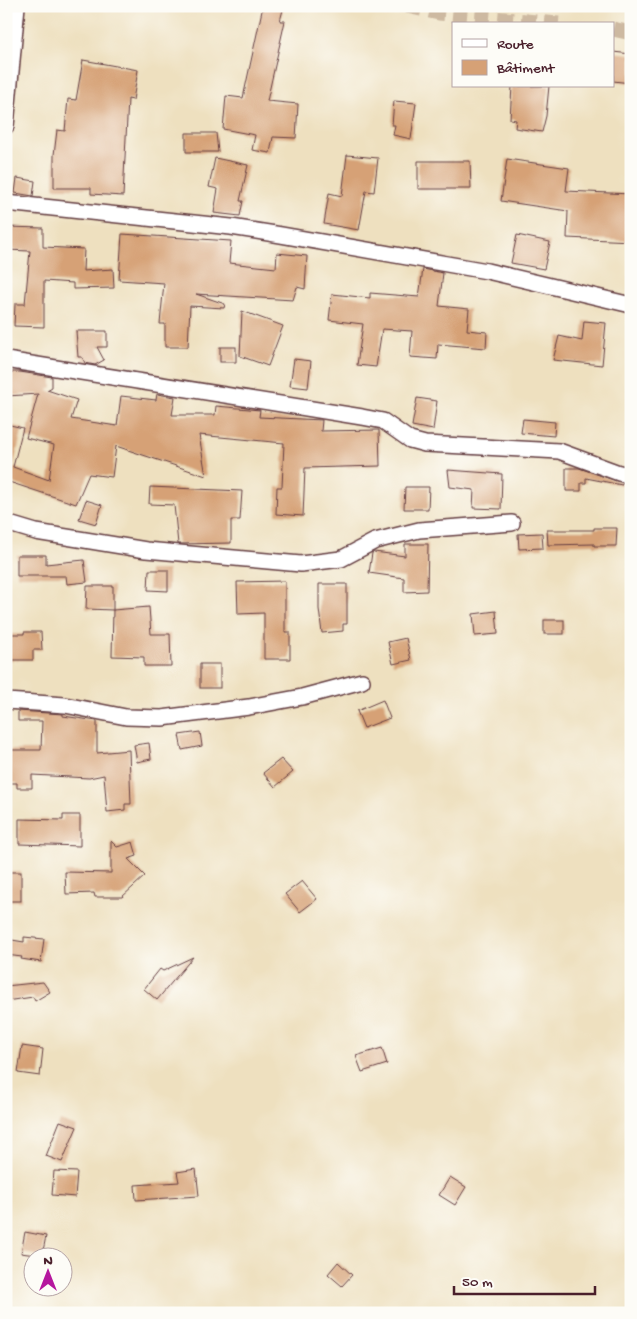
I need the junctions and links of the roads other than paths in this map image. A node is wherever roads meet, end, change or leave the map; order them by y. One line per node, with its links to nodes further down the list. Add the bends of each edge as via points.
1 (17, 6): 2 (street)
2 (8, 92): 3 (street)
3 (6, 126)
4 (6, 203): 5 (street, via 281,235 487,271)
5 (631, 305)
6 (6, 360): 7 (street, via 362,417 384,422 410,440 425,444 559,451)
7 (631, 475)
8 (6, 522): 9 (street, via 36,532 146,550 300,564 341,559 375,541 419,530)
9 (512, 523)
10 (362, 681): 11 (street, via 249,707 162,718 126,717 65,705)
11 (6, 701)

